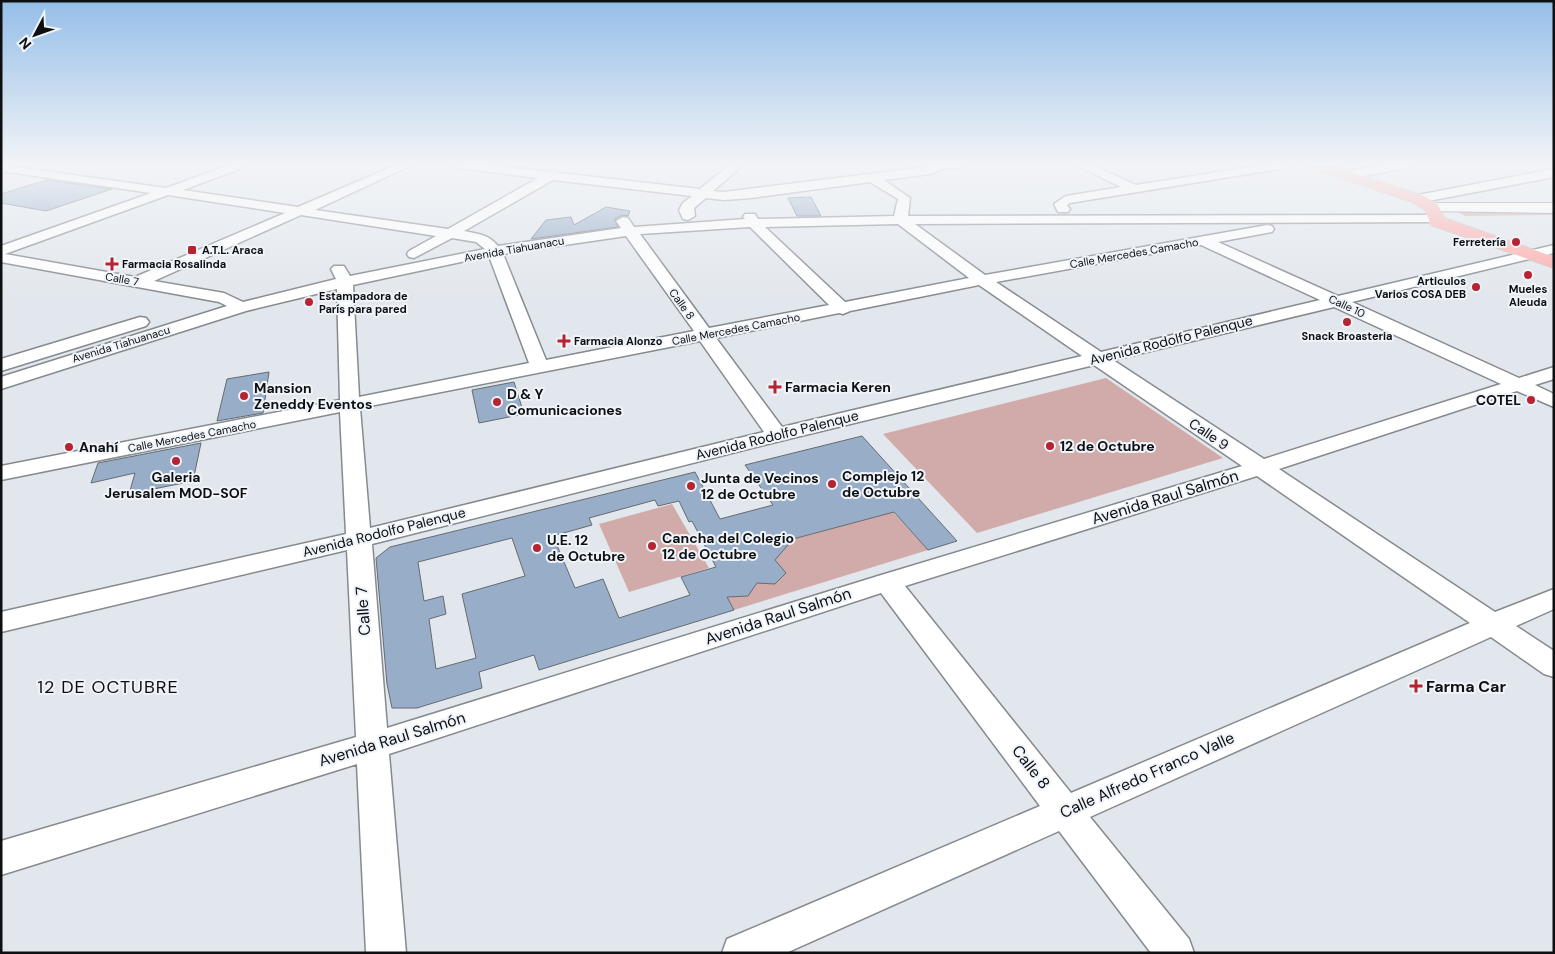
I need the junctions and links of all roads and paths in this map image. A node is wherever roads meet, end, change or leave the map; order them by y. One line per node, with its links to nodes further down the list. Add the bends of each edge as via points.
1 (1141, 209): 18 (street, Calle 10)
2 (118, 210): 25 (street)
3 (291, 210): 12 (street)
4 (305, 210): 12 (street)
5 (493, 210): 21 (street)
6 (686, 210): 15 (street)
7 (902, 210): 14 (street)
8 (1049, 210): 14 (street, Avenida Tiahuanacu)
9 (1179, 210): 13 (street, Avenida Tiahuanacu)
10 (1429, 210): 13 (main road)
11 (1517, 210): 13 (main road, Avenida Tiahuanacu)
12 (302, 211): 21 (street); 32 (street)
13 (1433, 213): 17 (main road, Avenida Tiahuanacu); 19 (street, Avenida Tiahuanacu); 27 (main road, via 1442,223)
14 (900, 215): 16 (street, Avenida Tiahuanacu); 18 (street, Avenida Tiahuanacu); 31 (street, Calle 9)
15 (688, 216): 16 (street, Avenida Tiahuanacu); 20 (street, Avenida Tiahuanacu)
16 (750, 218): 20 (street, Avenida Tiahuanacu); 37 (street)
17 (1554, 218)
18 (1156, 219): 19 (street, Avenida Tiahuanacu); 22 (street, Calle 10)
19 (1288, 219): 22 (street, Calle Mercedes Camacho, via 1288,225)
20 (626, 226): 23 (street, Avenida Tiahuanacu); 39 (street, Calle 8)
21 (453, 233): 23 (street, via 480,238); 26 (street)
22 (1204, 241): 31 (street, Calle Mercedes Camacho); 34 (street, Calle 10)
23 (490, 246): 26 (street, Avenida Tiahuanacu); 30 (street, Avenida Tiahuanacu); 42 (street)
24 (1554, 249): 27 (street, Avenida Rodolfo Palenque)
25 (1, 252)
26 (414, 254): 30 (street, Avenida Tiahuanacu)
27 (1528, 254): 29 (main road); 34 (street, Avenida Rodolfo Palenque)
28 (1, 258): 32 (street, Calle 7)
29 (1554, 263)
30 (342, 276): 33 (street, Avenida Tiahuanacu); 36 (street, Avenida Tiahuanacu); 47 (street, Calle 7)
31 (982, 280): 37 (street, Calle Mercedes Camacho); 40 (street, Calle 9)
32 (138, 282): 33 (street, Calle 7)
33 (224, 298): 35 (street, Avenida Tiahuanacu); 36 (street, Calle 7)
34 (1335, 301): 40 (street, Avenida Rodolfo Palenque); 45 (street, Calle 10)
35 (196, 306)
36 (241, 307): 44 (street, Avenida Tiahuanacu)
37 (843, 309): 39 (street, Calle Mercedes Camacho)
38 (150, 319): 41 (street, Avenida Tiahuanacu)
39 (705, 336): 42 (street, Calle Mercedes Camacho); 48 (street, Calle 8)
40 (1097, 358): 48 (street, Avenida Rodolfo Palenque); 49 (street, Calle 9)
41 (1, 366)
42 (540, 367): 47 (street, Calle Mercedes Camacho)
43 (1554, 373): 45 (street, Avenida Raul Salmón)
44 (1, 383)
45 (1517, 384): 46 (street, Calle 10); 49 (street, Avenida Raul Salmón)
46 (1554, 401)
47 (350, 405): 50 (street, Calle Mercedes Camacho); 51 (street, Calle 7)
48 (777, 435): 51 (street, Avenida Rodolfo Palenque)
49 (1260, 468): 52 (street, Avenida Raul Salmón); 55 (street, Calle 9)
50 (1, 473)
51 (358, 539): 54 (street, Avenida Rodolfo Palenque); 57 (street, Calle 7)
52 (887, 582): 57 (street, Avenida Raul Salmón); 58 (street, Calle 8)
53 (1554, 598): 55 (street, Calle Alfredo Franco Valle)
54 (1, 622)
55 (1492, 625): 56 (street, Calle 9); 58 (street, Calle Alfredo Franco Valle)
56 (1554, 666)
57 (372, 746): 59 (street, Avenida Raul Salmón); 60 (street, Calle 7)
58 (1065, 811): 61 (street, Calle Alfredo Franco Valle); 62 (street, Calle 8)
59 (1, 858)
60 (386, 953)
61 (741, 953)
62 (1175, 953)

